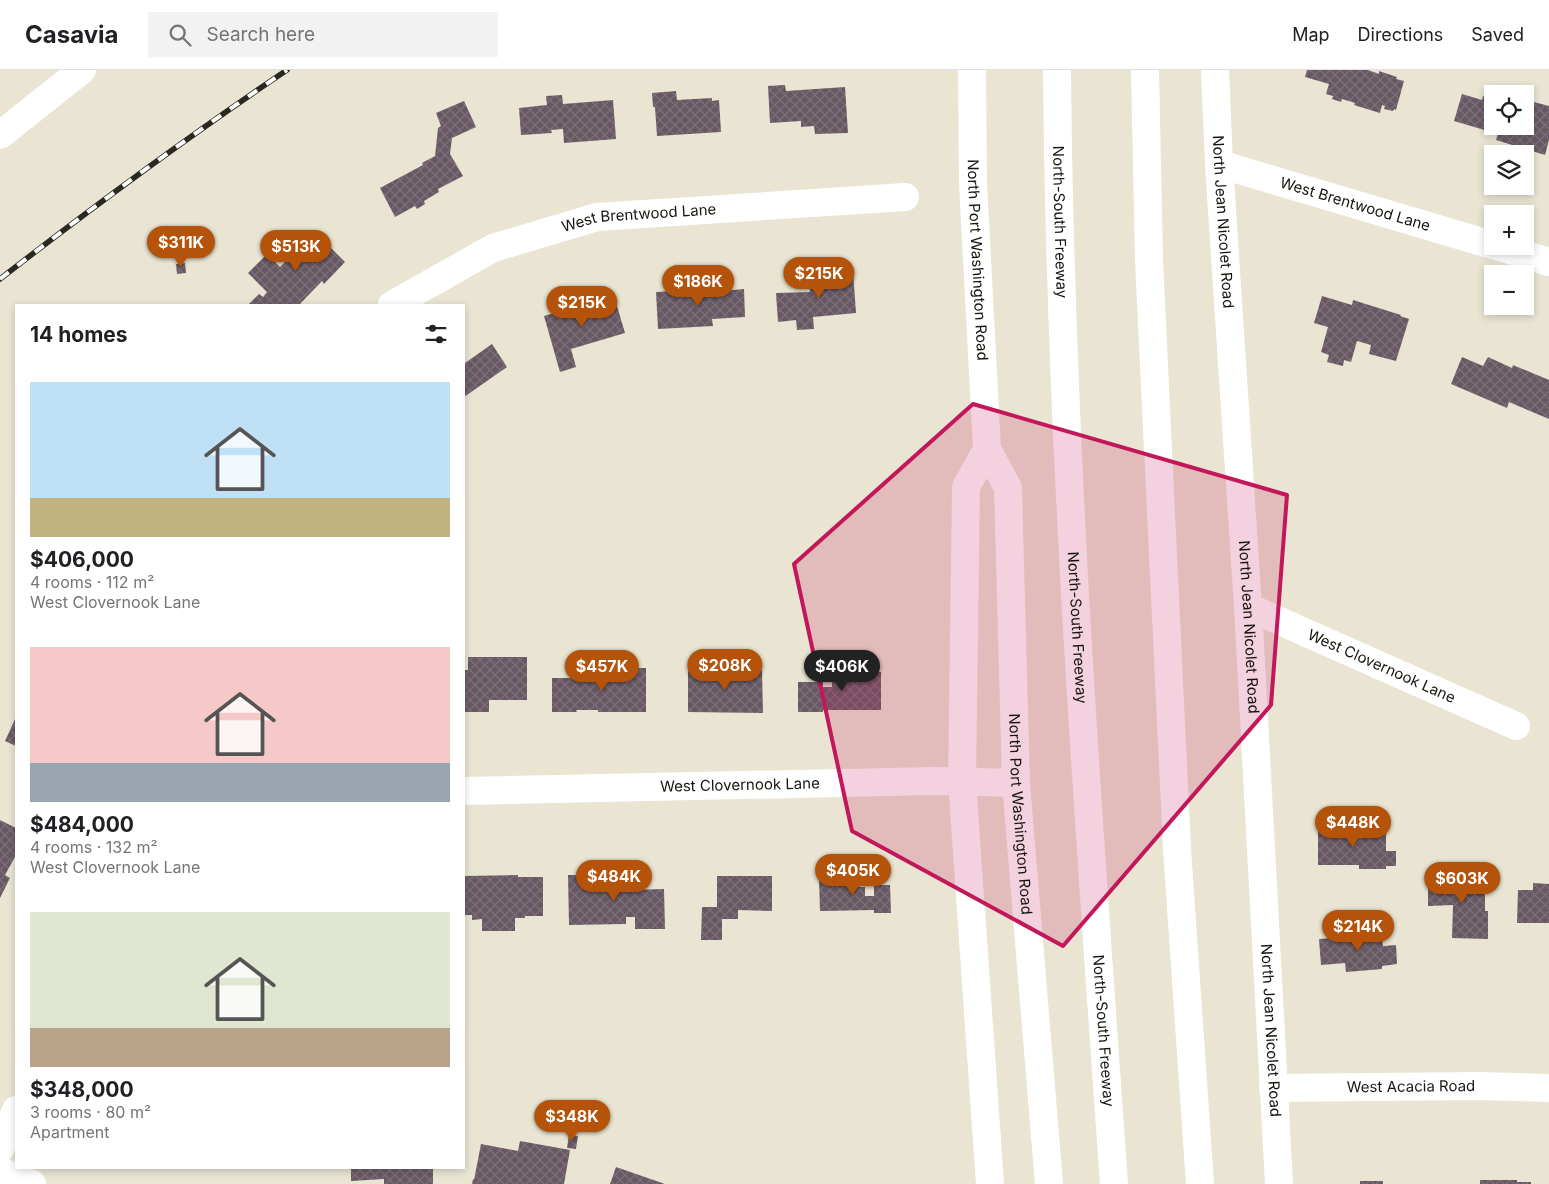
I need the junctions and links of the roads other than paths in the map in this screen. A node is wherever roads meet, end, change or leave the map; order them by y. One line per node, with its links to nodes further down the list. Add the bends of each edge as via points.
1 (82, 70): 6 (main road)
2 (972, 70): 13 (main road, North Port Washington Road, via 973,183)
3 (1057, 70): 27 (main road, North-South Freeway, via 1070,512)
4 (1145, 70): 28 (main road, via 1149,260 1174,789)
5 (1215, 70): 7 (main road, North Jean Nicolet Road)
6 (0, 135)
7 (1219, 164): 9 (main road, West Brentwood Lane); 14 (main road, North Jean Nicolet Road)
8 (905, 197): 12 (main road, West Brentwood Lane, via 597,216 493,248)
9 (1484, 243)
10 (1526, 255): 11 (main road)
11 (1549, 262)
12 (394, 304)
13 (987, 449): 16 (main road, via 966,487); 17 (main road, North Port Washington Road, via 1008,488)
14 (1248, 607): 15 (main road, West Clovernook Lane); 19 (main road, North Jean Nicolet Road)
15 (1516, 726)
16 (962, 781): 17 (main road, West Clovernook Lane); 18 (main road, West Clovernook Lane); 25 (main road)
17 (1016, 783): 26 (main road, North Port Washington Road)
18 (465, 791)
19 (1273, 1088): 20 (main road, West Acacia Road); 29 (main road, North Jean Nicolet Road)
20 (1549, 1088)
21 (15, 1112): 22 (main road)
22 (0, 1149)
23 (0, 1171): 24 (main road)
24 (32, 1184)
25 (990, 1184)
26 (1049, 1184)
27 (1114, 1184)
28 (1200, 1184)
29 (1279, 1184)

